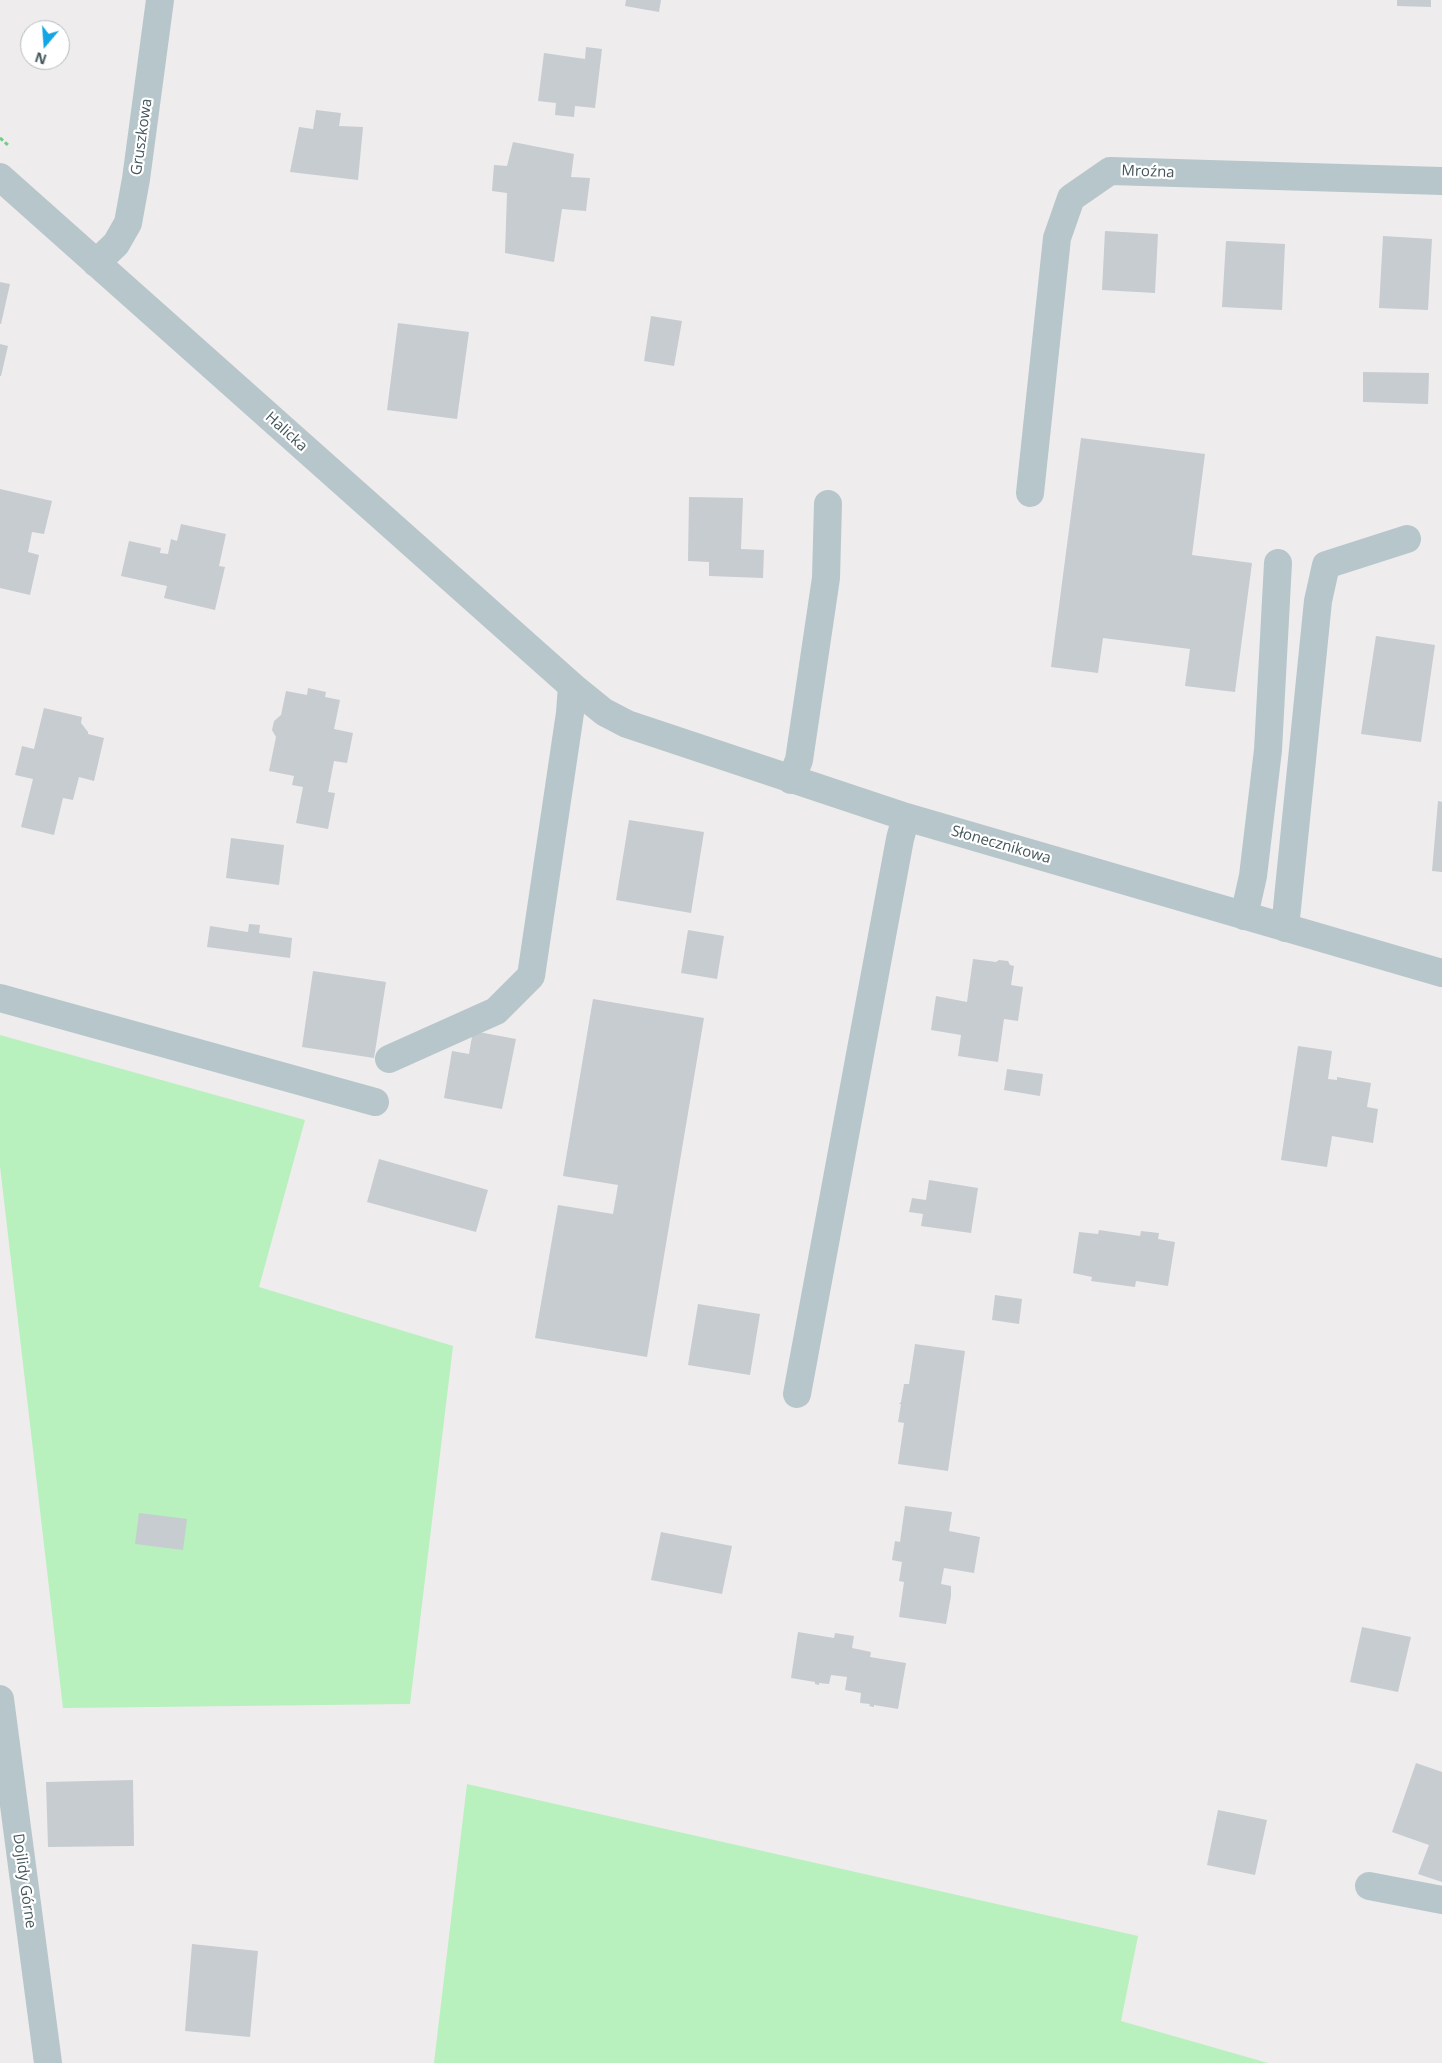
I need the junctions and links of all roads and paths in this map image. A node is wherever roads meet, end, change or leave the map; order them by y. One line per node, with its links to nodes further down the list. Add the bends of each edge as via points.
1 (160, 0): 4 (street, Gruszkowa, via 128,223 116,244)
2 (0, 177): 4 (street, Halicka)
3 (1442, 181): 5 (street, Mroźna, via 1110,171 1071,198 1057,238)
4 (96, 263): 9 (street, Halicka)
5 (1030, 493)
6 (828, 504): 10 (street, via 826,578 799,760)
7 (1407, 539): 13 (street, via 1326,565 1318,600)
8 (1278, 563): 12 (street, via 1268,750 1253,876)
9 (572, 686): 10 (street, Słonecznikowa, via 604,712 627,724); 16 (street, via 530,976 496,1011)
10 (792, 780): 11 (street, Słonecznikowa)
11 (906, 817): 12 (street, Słonecznikowa); 18 (street)
12 (1244, 916): 13 (street, Słonecznikowa)
13 (1285, 928): 14 (street, Słonecznikowa)
14 (1442, 973)
15 (0, 998): 17 (street)
16 (389, 1059)
17 (375, 1102)
18 (797, 1394)
19 (0, 1699): 22 (street, Dojlidy Górne)
20 (1370, 1886): 21 (street)
21 (1442, 1900)
22 (48, 2063)

